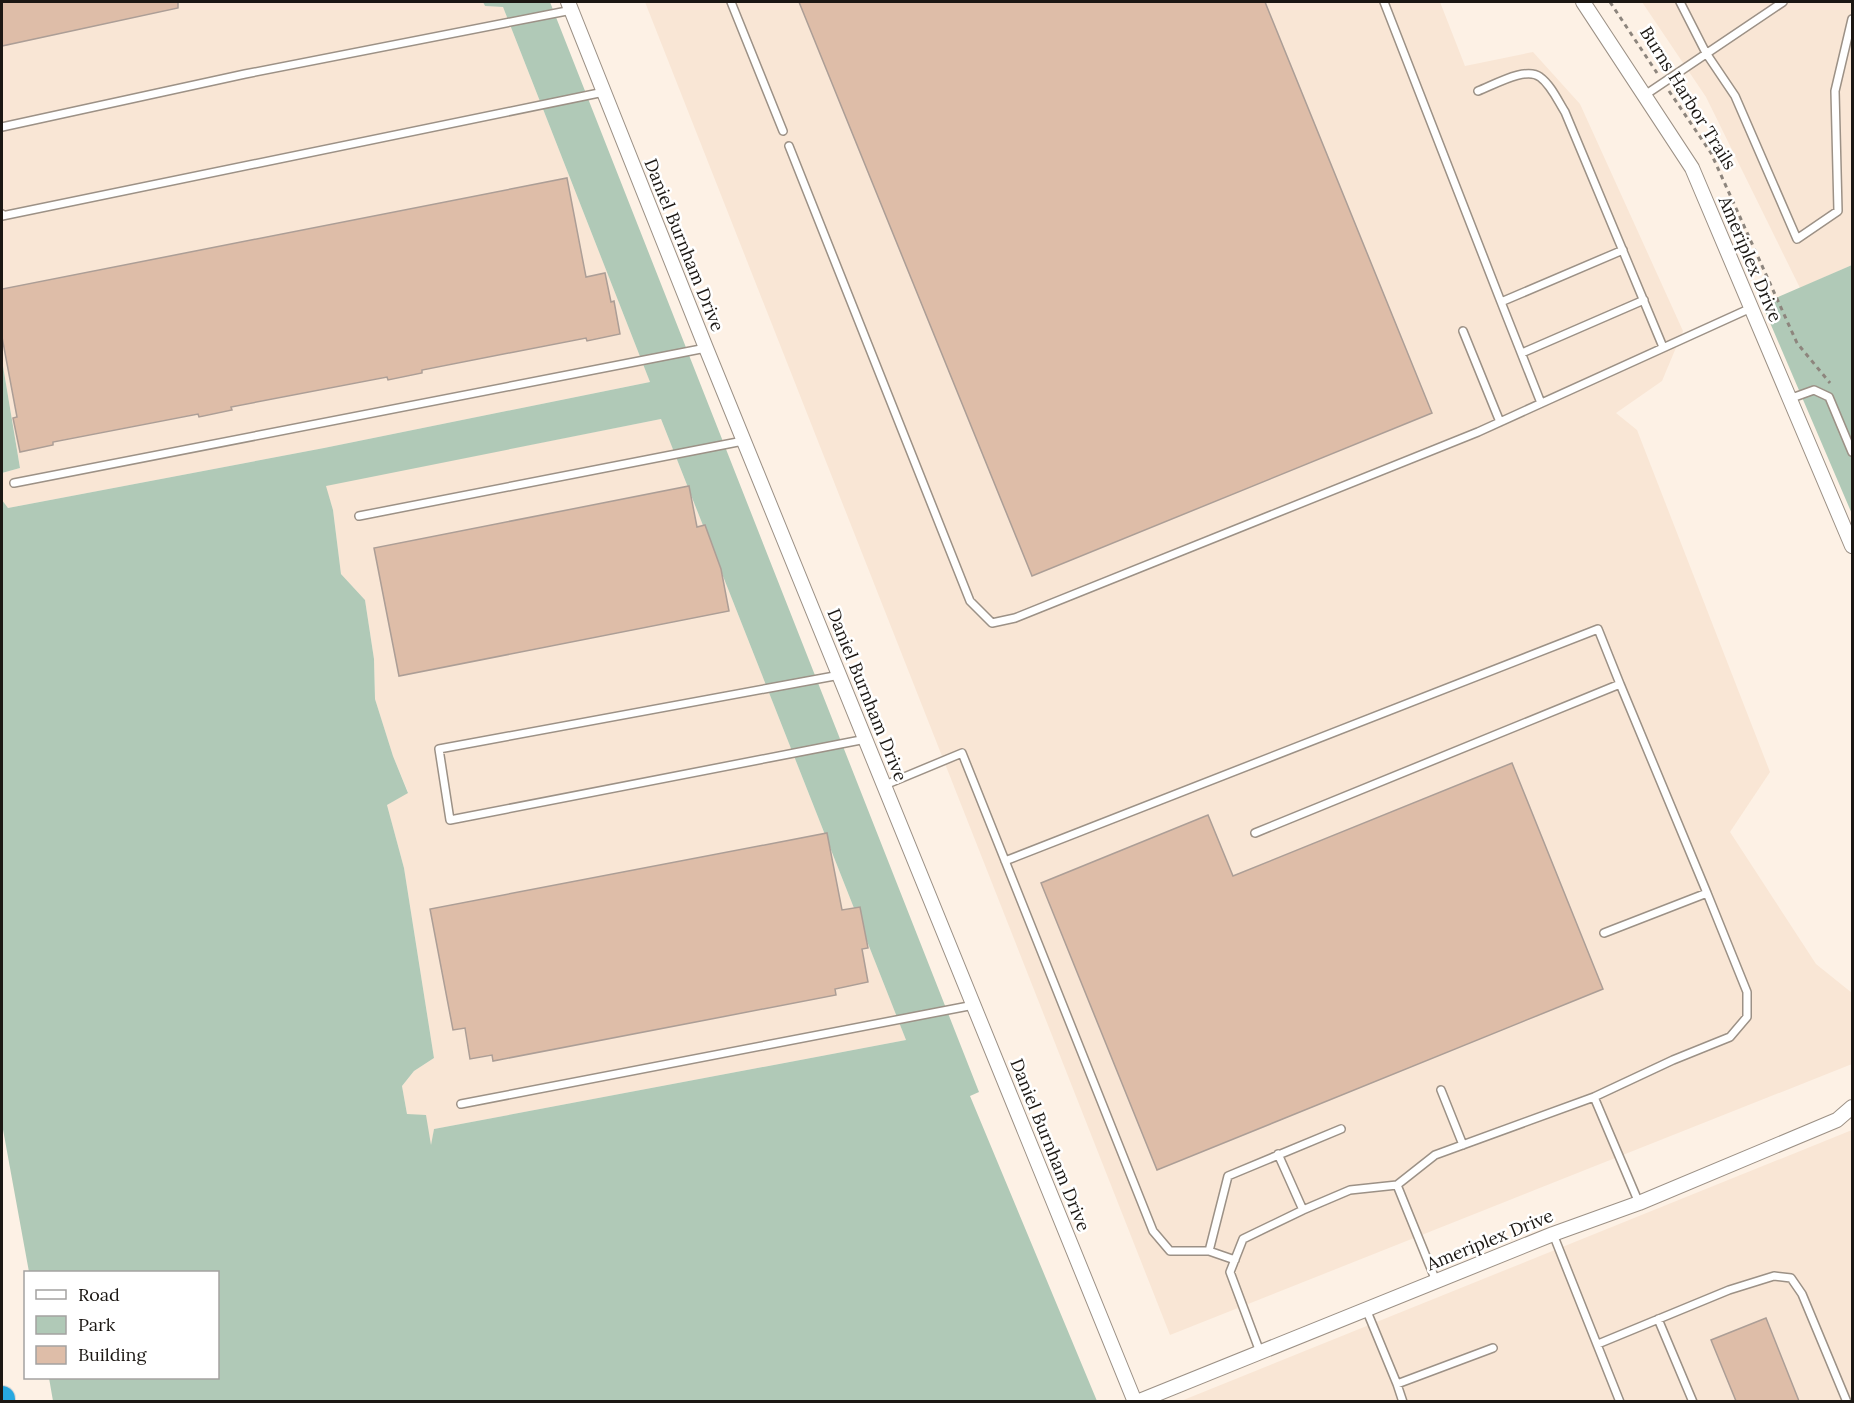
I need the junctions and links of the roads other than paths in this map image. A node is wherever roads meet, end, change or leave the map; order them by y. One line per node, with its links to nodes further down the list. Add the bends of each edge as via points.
1 (731, 2): 13 (lane)
2 (1384, 2): 18 (lane)
3 (1583, 2): 11 (street, Ameriplex Drive)
4 (1680, 2): 8 (lane)
5 (1784, 2): 8 (lane)
6 (570, 6): 10 (street, Daniel Burnham Drive); 12 (lane)
7 (1852, 19): 8 (lane, via 1835,91 1838,212 1797,239 1735,96)
8 (1706, 53): 11 (lane)
9 (1478, 90): 16 (lane, via 1526,72 1539,76 1566,112)
10 (604, 92): 15 (lane); 22 (street, Daniel Burnham Drive)
11 (1645, 96): 19 (street, Ameriplex Drive, via 1692,168)
12 (2, 127)
13 (783, 131)
14 (789, 146): 26 (lane, via 970,601 993,623 1016,618)
15 (2, 214)
16 (1623, 250): 17 (lane); 18 (lane)
17 (1644, 300): 21 (lane); 23 (lane)
18 (1501, 302): 23 (lane)
19 (1751, 308): 21 (lane); 24 (street, Ameriplex Drive)
20 (1464, 331): 26 (lane)
21 (1663, 347): 25 (lane)
22 (706, 348): 27 (street, Daniel Burnham Drive); 29 (lane)
23 (1521, 353): 25 (lane)
24 (1789, 399): 28 (lane, via 1814,390 1829,397); 31 (street, Ameriplex Drive)
25 (1541, 403): 26 (lane)
26 (1500, 422)
27 (743, 441): 30 (lane); 32 (street, Daniel Burnham Drive)
28 (1852, 452)
29 (14, 483)
30 (360, 516)
31 (1852, 543)
32 (840, 675): 34 (street, Daniel Burnham Drive); 34 (lane, via 439,749 450,820)
33 (1620, 684): 36 (lane); 37 (lane, via 1598,629); 38 (lane)
34 (866, 739): 35 (street, Daniel Burnham Drive)
35 (885, 785): 37 (lane, via 962,753); 40 (street, Daniel Burnham Drive)
36 (1256, 833)
37 (1005, 861): 52 (lane, via 1153,1231 1170,1251)
38 (1707, 893): 39 (lane); 42 (lane, via 1747,992 1747,1017 1730,1037)
39 (1604, 933)
40 (974, 1005): 43 (lane); 61 (street, Daniel Burnham Drive)
41 (1441, 1090): 46 (lane)
42 (1594, 1097): 46 (lane); 49 (lane)
43 (461, 1104)
44 (1852, 1107): 49 (street, Ameriplex Drive, via 1837,1120)
45 (1341, 1129): 47 (lane)
46 (1463, 1145): 48 (lane, via 1435,1155)
47 (1278, 1154): 50 (lane); 52 (lane, via 1228,1176)
48 (1397, 1185): 50 (lane, via 1350,1190); 54 (lane)
49 (1639, 1203): 51 (street, Ameriplex Drive)
50 (1302, 1210): 53 (lane, via 1243,1239)
51 (1553, 1234): 54 (street, Ameriplex Drive); 57 (lane)
52 (1209, 1251): 53 (lane)
53 (1235, 1260): 59 (lane, via 1230,1272)
54 (1436, 1281): 55 (street, Ameriplex Drive)
55 (1366, 1309): 59 (street, Ameriplex Drive); 60 (lane)
56 (1658, 1319): 57 (lane); 64 (lane); 65 (lane, via 1774,1276 1791,1278 1802,1294)
57 (1598, 1344): 63 (lane)
58 (1493, 1348): 60 (lane)
59 (1260, 1352): 61 (street, Ameriplex Drive)
60 (1396, 1384): 62 (lane)
61 (1136, 1401)
62 (1403, 1401)
63 (1620, 1401)
64 (1693, 1401)
65 (1847, 1401)

